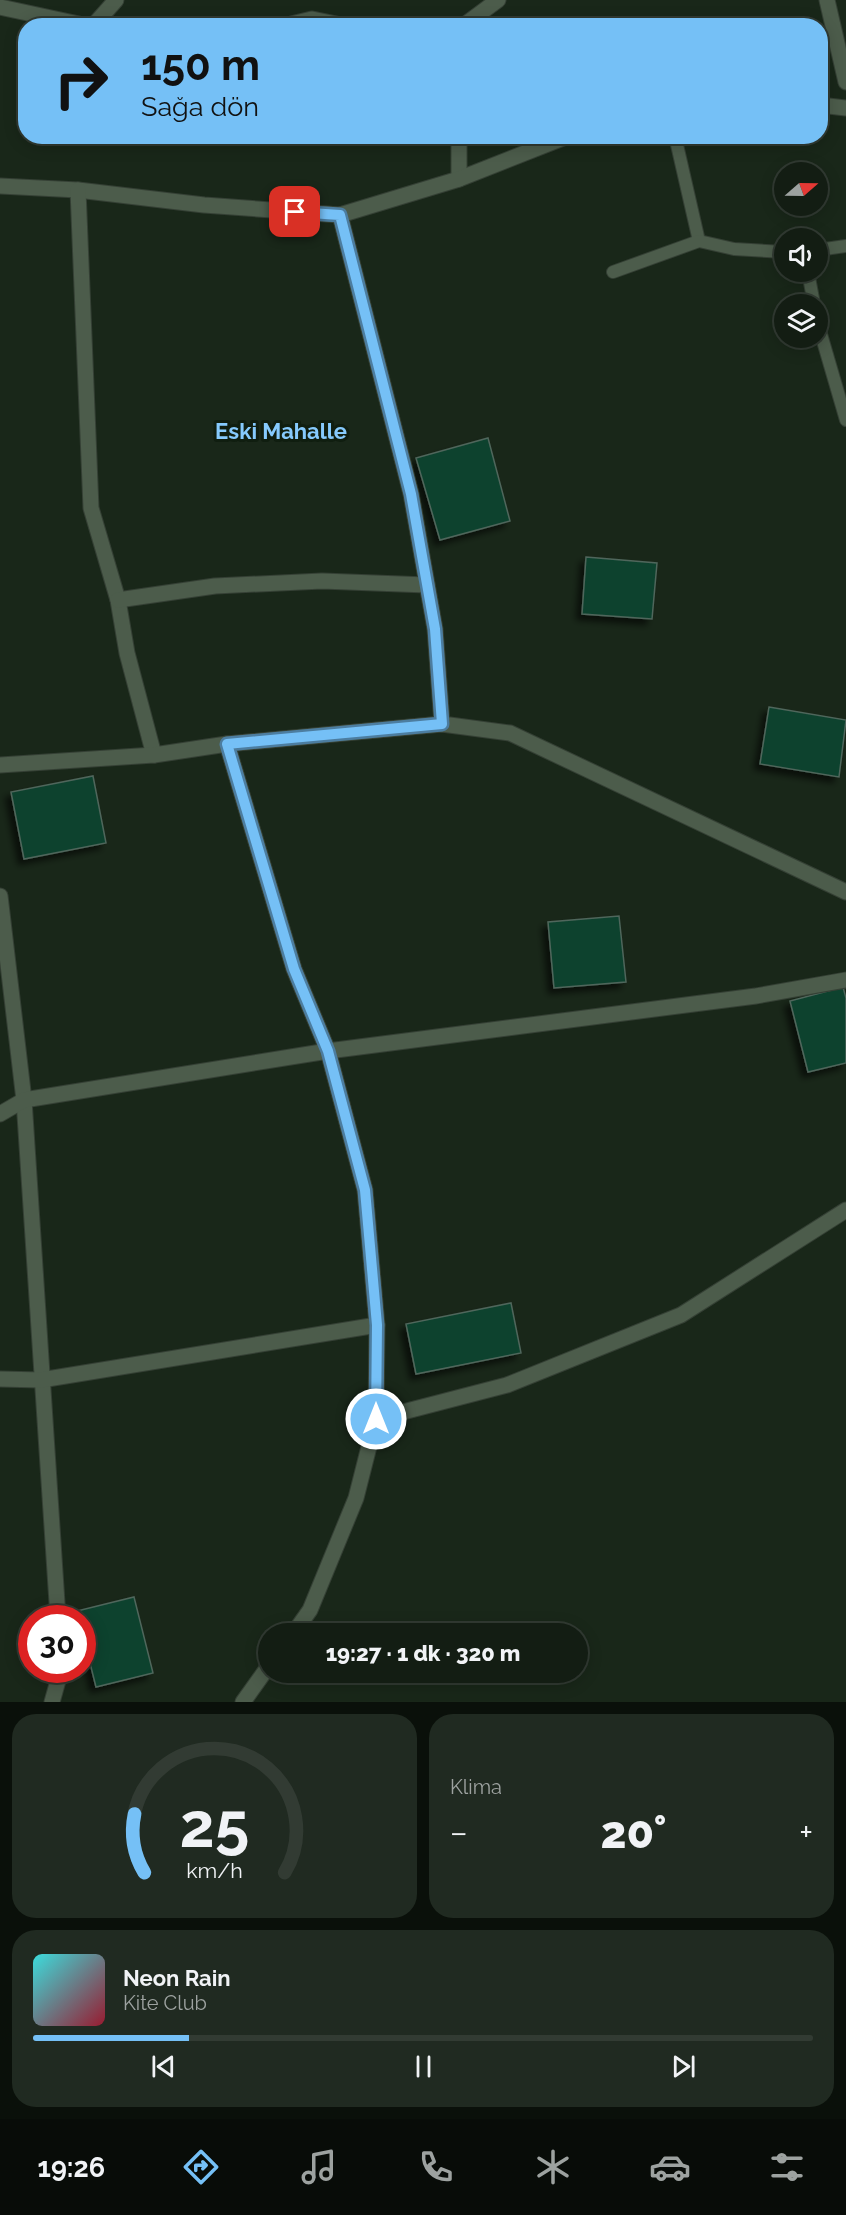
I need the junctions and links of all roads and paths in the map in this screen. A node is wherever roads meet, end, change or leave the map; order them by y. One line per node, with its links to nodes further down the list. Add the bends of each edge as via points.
1 (116, 0): 6 (street)
2 (498, 0): 7 (street)
3 (827, 0): 8 (street)
4 (0, 7): 5 (street)
5 (51, 18)
6 (100, 18)
7 (474, 18)
8 (846, 82)
9 (828, 106): 10 (street)
10 (846, 108)
11 (459, 144): 14 (street)
12 (548, 144): 14 (street)
13 (677, 144): 18 (lane)
14 (459, 179): 17 (street)
15 (0, 186): 16 (street)
16 (78, 190): 17 (street); 26 (street, via 91,508)
17 (340, 215): 25 (street, via 411,494)
18 (699, 241): 21 (lane, via 734,249); 22 (lane)
19 (846, 246): 20 (lane)
20 (828, 249)
21 (774, 251)
22 (613, 272)
23 (825, 348): 24 (lane)
24 (846, 420)
25 (427, 585): 26 (street, via 322,581 215,586); 27 (street, via 435,629)
26 (118, 600): 29 (street, via 127,654)
27 (442, 724): 28 (street); 31 (street, via 510,733)
28 (227, 744): 29 (street); 34 (street, via 294,969)
29 (154, 755): 30 (street)
30 (0, 765)
31 (846, 892)
32 (0, 896): 35 (street)
33 (846, 980): 34 (street, via 756,996)
34 (328, 1051): 35 (street); 38 (street, via 365,1190)
35 (24, 1100): 36 (street); 40 (street)
36 (0, 1114)
37 (846, 1210): 41 (street, via 681,1315 507,1385)
38 (377, 1325): 40 (street); 41 (street)
39 (0, 1379): 40 (street)
40 (41, 1380): 42 (street)
41 (376, 1419): 43 (street, via 356,1498 310,1610)
42 (57, 1605)
43 (301, 1623)
44 (258, 1681): 47 (street)
45 (57, 1683): 46 (street)
46 (52, 1702)
47 (243, 1702)

